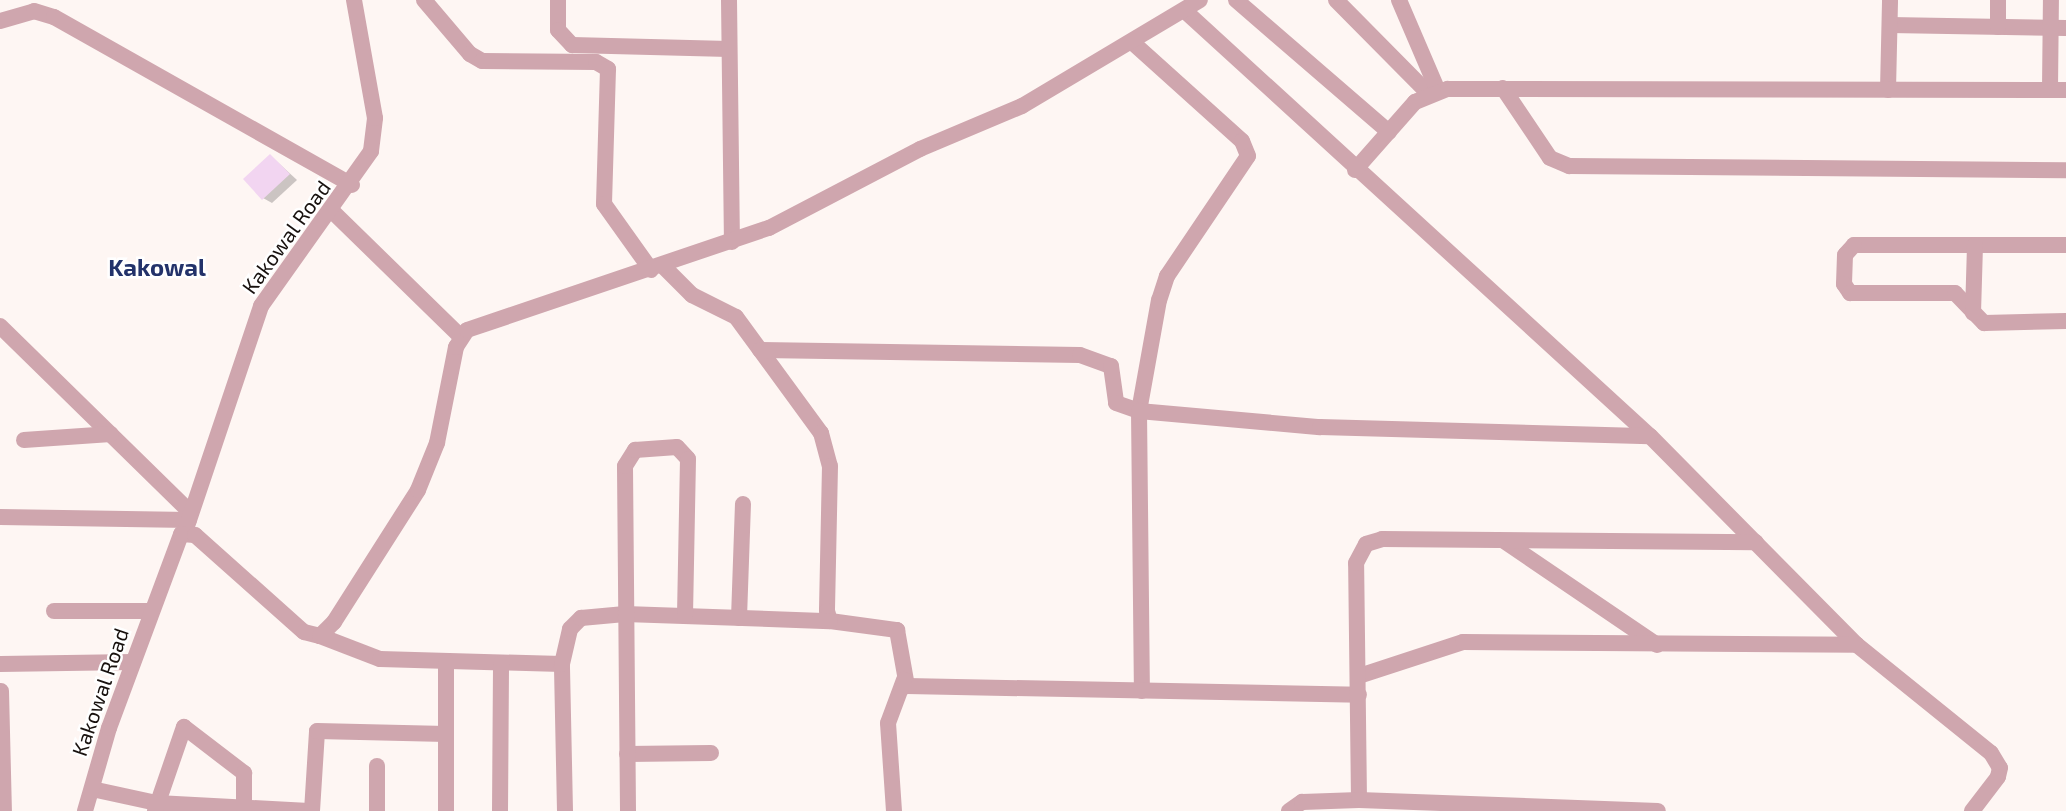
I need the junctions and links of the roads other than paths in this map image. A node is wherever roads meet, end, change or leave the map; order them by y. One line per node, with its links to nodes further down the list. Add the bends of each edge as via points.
1 (354, 0): 27 (street, Kakowal Road, via 375,138)
2 (424, 0): 32 (street, via 470,54 482,61 596,62 608,69 604,204)
3 (558, 0): 19 (street, via 558,30 572,45)
4 (729, 0): 19 (street)
5 (1169, 0): 13 (street)
6 (1200, 0): 13 (street)
7 (1236, 0): 24 (street)
8 (1336, 0): 23 (street)
9 (1399, 0): 23 (street)
10 (1890, 0): 15 (street)
11 (1998, 0): 16 (street)
12 (2051, 0): 17 (street)
13 (1183, 12): 18 (street); 25 (street)
14 (0, 21): 27 (street, via 34,11 54,17)
15 (1890, 25): 16 (street); 22 (street)
16 (1998, 27): 17 (street)
17 (2059, 28): 21 (street)
18 (1132, 42): 29 (street, via 1022,106 920,148); 38 (street, via 1242,141 1248,156 1167,276)
19 (729, 49): 29 (street)
20 (1503, 88): 22 (street); 23 (street); 26 (street, via 1550,158 1569,166)
21 (2058, 89): 22 (street)
22 (1888, 90)
23 (1433, 93): 24 (street)
24 (1389, 132): 25 (street)
25 (1355, 170): 40 (street)
26 (2066, 170)
27 (352, 186): 28 (street, Kakowal Road)
28 (332, 211): 36 (street); 44 (street, Kakowal Road, via 261,306)
29 (732, 242): 32 (street)
30 (1975, 245): 31 (street); 33 (street); 33 (street, via 1854,245 1845,255 1844,285 1850,293 1955,293)
31 (2066, 245)
32 (657, 268): 36 (street, via 475,326); 37 (street, via 692,295 736,317)
33 (1973, 313): 34 (street, via 1989,324)
34 (2066, 321)
35 (0, 326): 39 (street)
36 (461, 337): 53 (street, via 423,480 334,622)
37 (760, 350): 38 (street, via 1097,358 1114,371 1116,403); 52 (street, via 821,432 829,453)
38 (1139, 411): 40 (street, via 1320,427); 64 (street)
39 (111, 434): 41 (street); 44 (street)
40 (1650, 436): 46 (street)
41 (24, 440)
42 (743, 504): 51 (street)
43 (0, 517): 44 (street)
44 (188, 521): 48 (street, Kakowal Road); 53 (street, via 304,632)
45 (1503, 541): 46 (street); 54 (street); 61 (street, via 1382,539 1366,544 1356,563)
46 (1756, 542): 55 (street)
47 (54, 610): 48 (street)
48 (152, 611): 56 (street, Kakowal Road)
49 (625, 614): 50 (street); 50 (street, via 627,457 634,450 667,446 684,450 688,459); 60 (street, via 582,618 570,629); 68 (street)
50 (685, 616): 51 (street)
51 (739, 618): 52 (street)
52 (830, 621): 62 (street, via 897,630)
53 (320, 636): 57 (street, via 367,657)
54 (1657, 645): 55 (street); 61 (street, via 1463,642)
55 (1857, 645): 86 (street, via 1997,760 1998,777)
56 (133, 662): 59 (street); 70 (street, Kakowal Road)
57 (446, 662): 58 (street); 66 (street)
58 (501, 663): 60 (street); 80 (street)
59 (0, 664)
60 (562, 664): 81 (street)
61 (1359, 676): 65 (street)
62 (904, 680): 64 (street, via 923,689); 83 (street, via 888,723)
63 (1, 691): 75 (street)
64 (1142, 691): 65 (street)
65 (1359, 695): 71 (street)
66 (446, 734): 77 (street, via 317,731); 79 (street)
67 (711, 753): 68 (street)
68 (627, 754): 82 (street)
69 (377, 766): 78 (street)
70 (92, 789): 72 (street); 76 (street, Kakowal Road)
71 (1359, 800): 74 (street); 84 (street, via 1302,802)
72 (156, 807): 73 (street); 73 (street, via 184,727 244,773)
73 (244, 808): 77 (street)
74 (1437, 808): 85 (street)
75 (4, 811)
76 (85, 811)
77 (311, 811)
78 (377, 811)
79 (446, 811)
80 (500, 811)
81 (565, 811)
82 (628, 811)
83 (894, 811)
84 (1289, 811)
85 (1648, 811)
86 (1972, 811)

